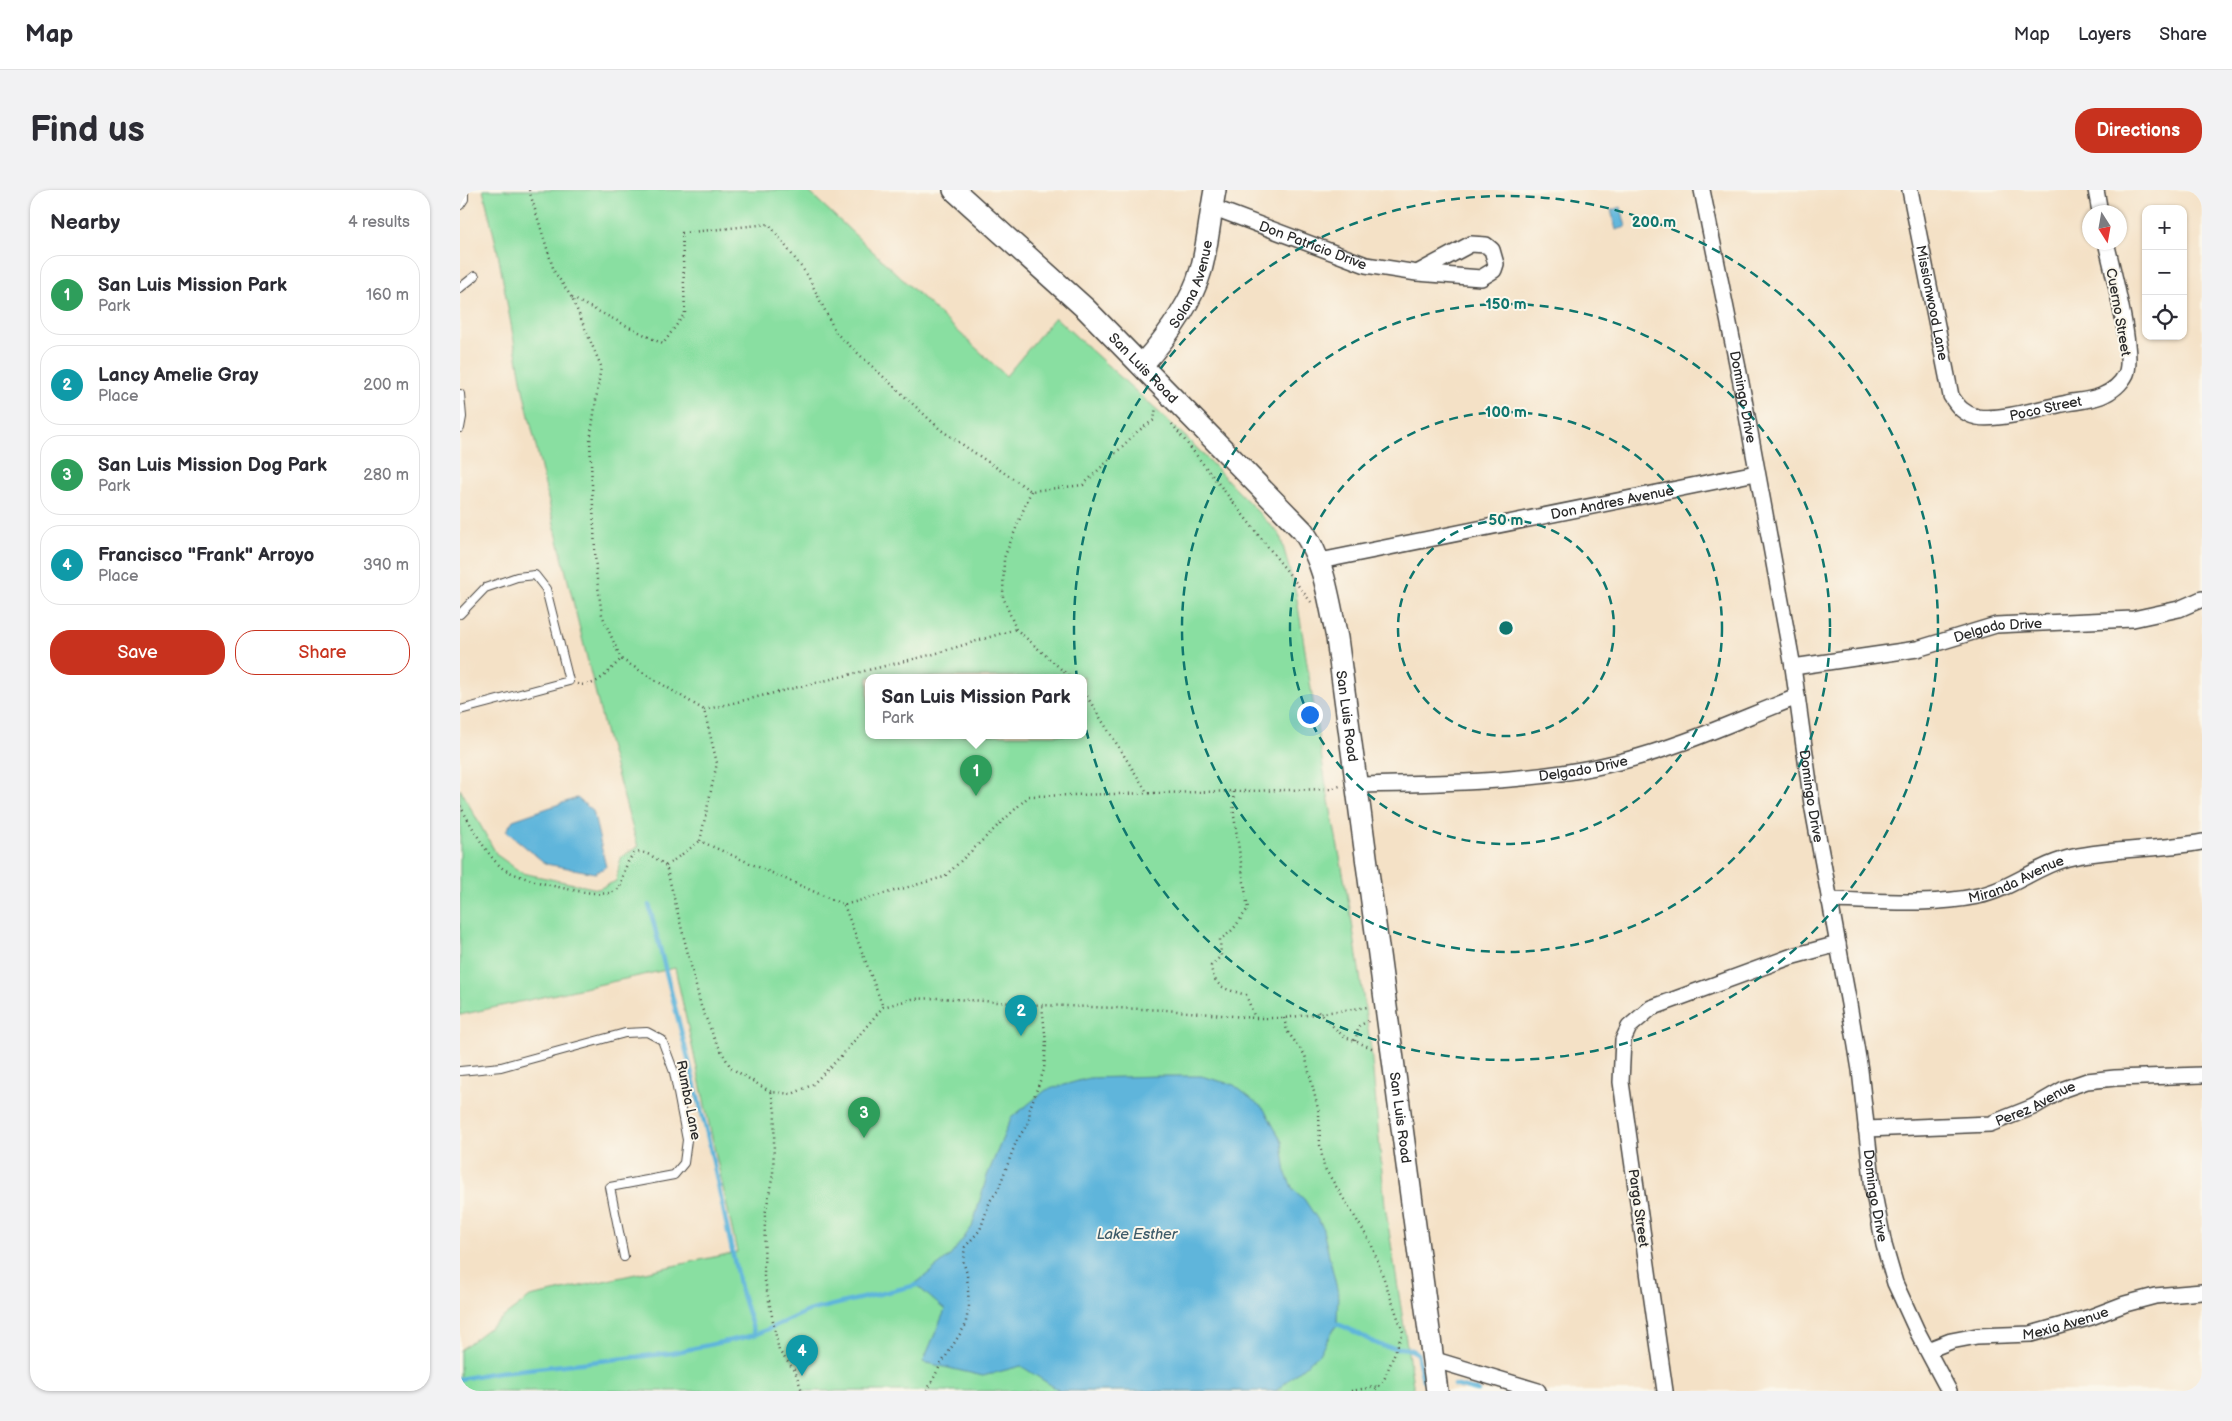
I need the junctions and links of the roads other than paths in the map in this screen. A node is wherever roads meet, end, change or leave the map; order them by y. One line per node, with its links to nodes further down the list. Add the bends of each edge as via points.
1 (464, 190): 7 (lane)
2 (954, 190): 13 (street, San Luis Road, via 1086,309)
3 (1702, 190): 18 (street, Domingo Drive)
4 (1910, 190): 16 (street, Missionwood Lane, via 1946,374 1952,396)
5 (2096, 190): 8 (street)
6 (1214, 199): 10 (street, Don Patricio Drive, via 1366,265); 13 (street, Solana Avenue, via 1201,270 1195,285 1182,311)
7 (460, 205)
8 (2099, 205)
9 (2108, 250): 14 (street, Cuerno Street, via 2127,344 2127,372)
10 (1416, 273)
11 (475, 276): 12 (lane)
12 (460, 288)
13 (1142, 365): 19 (street, San Luis Road, via 1303,531)
14 (2122, 380): 16 (street, Poco Street, via 2100,396 1987,418)
15 (460, 394): 17 (lane)
16 (1964, 412)
17 (460, 428)
18 (1756, 473): 19 (street, Don Andres Avenue); 22 (street, Domingo Drive)
19 (1320, 562): 25 (street, San Luis Road, via 1337,638)
20 (2202, 600): 22 (street, Delgado Drive, via 2134,619 1996,625 1917,650)
21 (460, 614): 24 (lane, via 484,588 517,577 535,575 546,589 569,681)
22 (1793, 666): 23 (street, Domingo Drive)
23 (1797, 697): 25 (street, Delgado Drive, via 1672,746 1581,771 1481,783); 27 (street, Domingo Drive)
24 (460, 710)
25 (1345, 786): 35 (street, San Luis Road, via 1385,1005)
26 (2202, 842): 27 (street, Miranda Avenue, via 2173,848 2074,856 2058,860 1979,896 1936,901)
27 (1829, 900): 28 (street, Domingo Drive)
28 (1838, 944): 31 (street, Domingo Drive); 38 (street, Parga Street, via 1790,957 1651,1008 1629,1027 1623,1040 1622,1082)
29 (460, 1071): 32 (lane, Rumba Lane, via 501,1067 625,1033 647,1032 662,1040 674,1072 687,1140 684,1163 674,1175 610,1187)
30 (2202, 1075): 31 (street, Perez Avenue, via 2087,1081 1990,1124)
31 (1866, 1129): 34 (street, Domingo Drive, via 1884,1246 1895,1284)
32 (624, 1256)
33 (2202, 1292): 34 (street, Mexia Avenue, via 2155,1296 2030,1334 1977,1336)
34 (1928, 1350): 39 (street, Domingo Drive)
35 (1432, 1359): 36 (street, San Luis Road); 37 (street)
36 (1437, 1391)
37 (1538, 1391)
38 (1665, 1391)
39 (1950, 1391)

